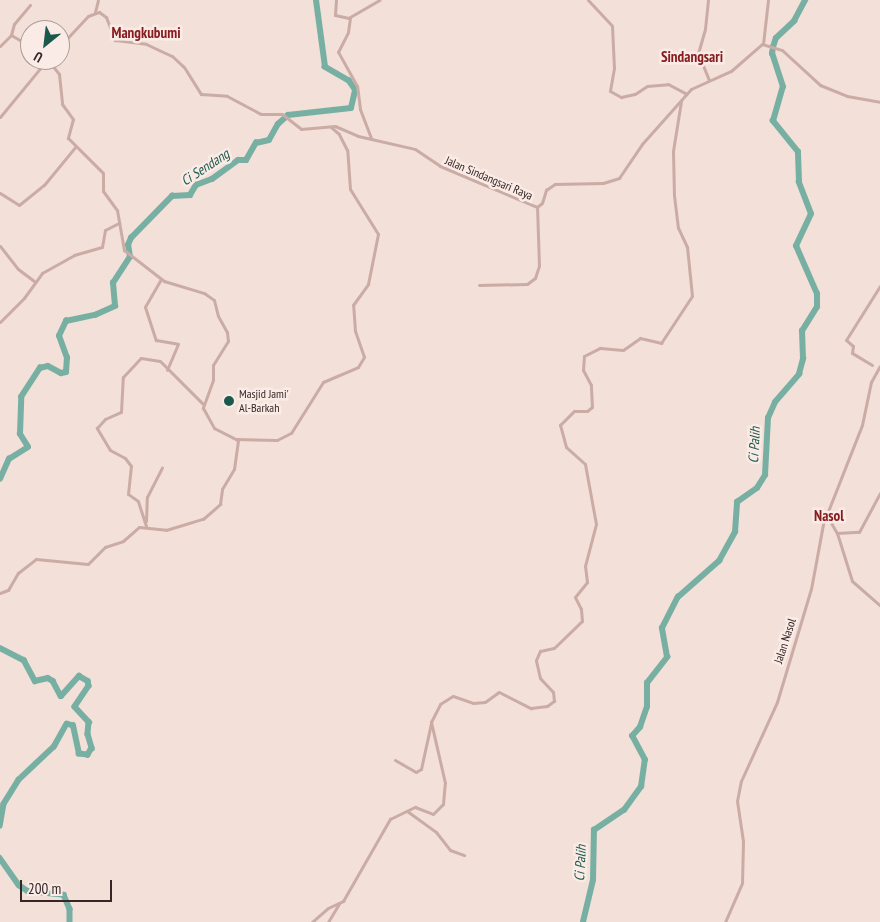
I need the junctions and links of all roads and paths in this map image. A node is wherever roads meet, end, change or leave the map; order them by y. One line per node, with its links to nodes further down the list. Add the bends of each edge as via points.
1 (98, 0): 8 (street)
2 (336, 0): 9 (street, via 336,14)
3 (379, 0): 9 (street)
4 (588, 0): 18 (street, via 612,26 614,70 610,89 615,95 633,95 647,86 668,84)
5 (708, 0): 17 (street, via 698,53)
6 (768, 0): 13 (street)
7 (30, 5): 10 (street, via 13,26)
8 (95, 12): 11 (street); 22 (street, Jalan Sindangsari Raya, via 106,17 118,41 146,44 172,56 184,67 201,94 227,96 261,114 284,115 301,129)
9 (349, 18): 23 (street, via 348,32 338,55 357,86)
10 (11, 35): 12 (street); 14 (street)
11 (70, 36)
12 (20, 40)
13 (764, 44): 17 (street, Jalan Sindangsari Raya, via 731,71); 20 (street, via 782,50 820,85 847,96)
14 (0, 46)
15 (39, 70): 21 (street)
16 (56, 70): 24 (street, via 59,74 62,104 73,118 67,137)
17 (709, 80): 18 (street, Jalan Sindangsari Raya)
18 (687, 94): 19 (street, Jalan Sindangsari Raya)
19 (681, 101): 26 (street, Jalan Sindangsari Raya, via 642,144 619,178 603,183 555,184 546,190 542,203); 46 (street, via 673,151 674,196 678,228 687,247 692,296 661,343 640,338 623,350 600,348 584,356 583,370 591,384 592,407 587,411 574,411 560,425 566,447 585,464 596,524 585,566 588,582 575,597 582,621 556,646 540,652 536,660 540,678 553,692 554,701 547,706 533,708 500,692 487,702 476,703 453,696 440,704)
20 (880, 102)
21 (0, 117)
22 (330, 127): 23 (street, Jalan Sindangsari Raya); 38 (street, via 339,134 347,150 350,189 378,234 370,278 354,305 355,331 364,358 358,367 322,382 291,433 277,440)
23 (370, 138): 26 (street, Jalan Sindangsari Raya, via 415,148 440,166)
24 (76, 146): 25 (street, via 44,185 19,205); 27 (street, via 103,172 103,193 116,207)
25 (0, 193)
26 (537, 207): 31 (street, via 539,266 535,278 527,284)
27 (119, 223): 29 (street, via 123,249); 30 (street, via 105,230 102,247 74,255 44,271)
28 (0, 246): 30 (street, via 18,269)
29 (161, 278): 36 (street, via 145,307 156,340 162,344 178,344); 37 (street, via 213,299 228,332 227,343 213,365 214,380)
30 (34, 282): 33 (street, via 24,298)
31 (479, 285)
32 (880, 286): 34 (street, via 846,338 853,346 852,353)
33 (0, 322)
34 (872, 364)
35 (880, 366): 41 (street, Jalan Nasol, via 872,382 862,424)
36 (166, 370): 37 (street, via 182,380); 42 (street, via 159,360 139,359 123,377 120,412 105,419 97,428 110,450 125,458 130,466 128,495 138,502)
37 (203, 404): 38 (street, via 214,428)
38 (238, 440): 42 (street, via 231,475 222,489 220,505 203,519 164,530 155,531)
39 (162, 468): 42 (street, via 147,497)
40 (880, 493): 43 (street, via 858,532)
41 (826, 516): 43 (street); 53 (street, Jalan Nasol, via 811,589 777,702 738,790 743,841 742,883)
42 (146, 526): 44 (street, via 138,528 123,542 105,547 88,564 36,559 18,573 8,590)
43 (837, 532): 45 (street, via 852,581)
44 (0, 593)
45 (880, 604)
46 (431, 722): 47 (street, via 421,769 416,772); 48 (street, via 445,780 443,802 433,814 418,807)
47 (395, 760)
48 (407, 810): 49 (street, via 436,832 450,850); 50 (street, via 386,823)
49 (464, 855)
50 (339, 903): 51 (street); 52 (street)
51 (312, 922)
52 (328, 922)
53 (725, 922)

